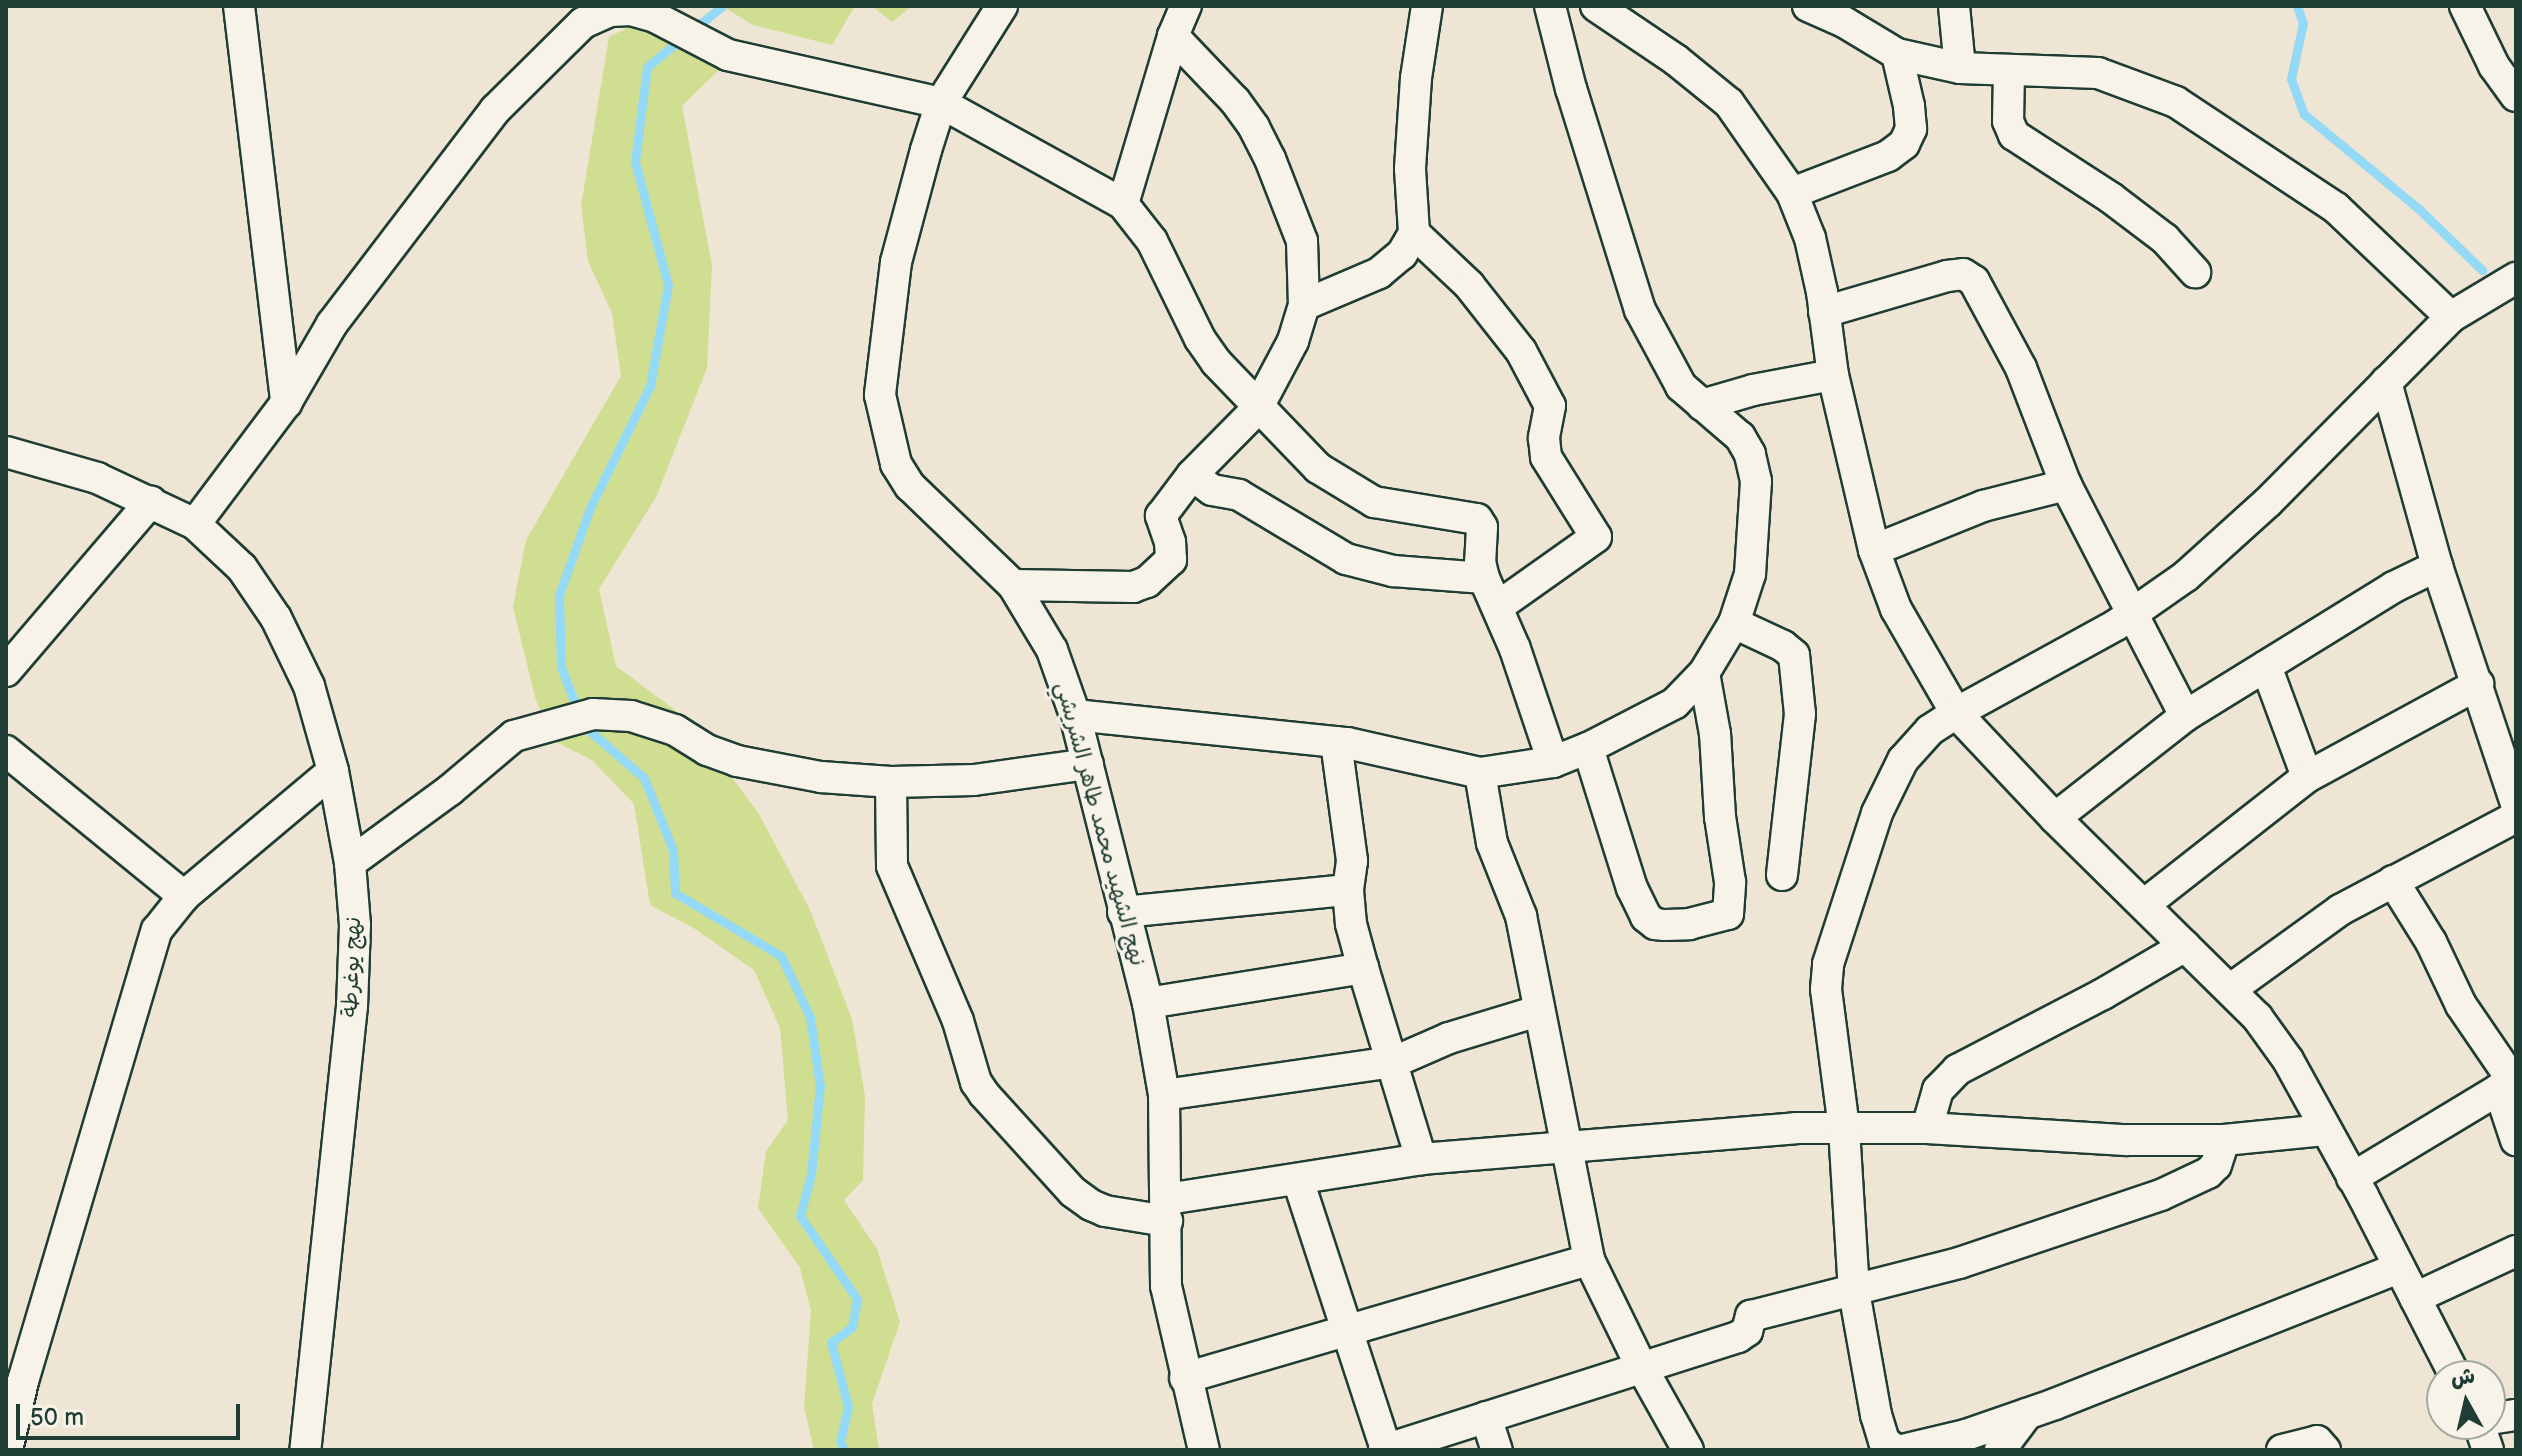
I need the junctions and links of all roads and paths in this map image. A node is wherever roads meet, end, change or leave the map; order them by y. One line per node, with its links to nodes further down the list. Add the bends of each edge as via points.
1 (239, 6): 26 (street)
2 (1002, 6): 15 (street, نهج الشهيد محمد طاهر الشريشي)
3 (1186, 6): 10 (street)
4 (1427, 6): 18 (street, via 1410,169)
5 (1550, 6): 27 (street, via 1640,310 1676,379)
6 (1596, 6): 16 (street, via 1729,103)
7 (1808, 6): 11 (street)
8 (1954, 6): 12 (street)
9 (2465, 6): 14 (street, via 2494,66)
10 (1173, 36): 17 (street); 21 (street, via 1235,101 1270,159 1302,241)
11 (1897, 54): 12 (street); 16 (street, via 1911,129 1904,144 1888,156)
12 (1960, 68): 13 (street)
13 (2009, 71): 19 (street, via 2008,121 2014,135 2111,198 2165,239); 23 (street, via 2098,73 2176,102 2336,208)
14 (2516, 96)
15 (941, 103): 17 (street); 26 (street, via 728,55 631,10 610,11 583,23 495,110 332,324); 37 (street, نهج الشهيد محمد طاهر الشريشي, via 896,262 880,395 896,464 910,486)
16 (1792, 193): 22 (street, via 1810,238)
17 (1123, 204): 28 (street, via 1152,241 1200,339)
18 (1414, 233): 21 (street, via 1402,254 1379,273); 38 (street, via 1469,285 1521,351 1550,406 1546,457 1596,537)
19 (2195, 272)
20 (2516, 278): 23 (street)
21 (1304, 305): 28 (street, via 1293,341)
22 (1824, 312): 24 (street); 31 (street, via 1947,276 1963,274 1974,281 2021,368)
23 (2451, 317): 25 (street)
24 (1833, 375): 27 (street); 34 (street)
25 (2386, 382): 35 (street); 39 (street, via 2268,502 2186,576)
26 (286, 403): 33 (street)
27 (1702, 405): 40 (street, via 1746,446 1756,481 1750,574)
28 (1257, 409): 30 (street); 36 (street, via 1318,468 1374,502 1477,519 1482,527)
29 (6, 452): 32 (street, نهج يوغرطة, via 97,478)
30 (1192, 475): 36 (street, via 1212,490 1239,495 1346,559 1393,571); 37 (street, via 1161,516 1171,560 1147,582 1108,589)
31 (2066, 485): 34 (street, via 1983,506); 39 (street)
32 (151, 501): 33 (street, نهج يوغرطة); 42 (street)
33 (195, 524): 53 (street, نهج يوغرطة, via 242,568 276,618 309,686)
34 (1874, 550): 45 (street, via 1896,609)
35 (2437, 566): 41 (street); 44 (street)
36 (1484, 578): 38 (street)
37 (1013, 585): 46 (street, نهج الشهيد محمد طاهر الشريشي, via 1052,650)
38 (1497, 607): 51 (street)
39 (2132, 616): 45 (street); 47 (street)
40 (1734, 623): 43 (street); 61 (street, via 1794,655 1800,714)
41 (2266, 666): 47 (street); 55 (street)
42 (6, 671)
43 (1704, 673): 49 (street, via 1675,703); 49 (street, via 1730,882 1728,914 1665,925 1646,917)
44 (2478, 684): 55 (street); 57 (street)
45 (1956, 713): 59 (street); 75 (street, via 1930,730 1903,760 1877,813 1828,964 1826,989)
46 (1075, 715): 48 (street); 52 (street, نهج الشهيد محمد طاهر الشريشي)
47 (2185, 716): 59 (street)
48 (1336, 742): 54 (street); 63 (street, via 1352,861)
49 (1588, 748): 51 (street)
50 (6, 751): 64 (street)
51 (1553, 762): 54 (street)
52 (1088, 764): 56 (street, via 974,780); 66 (street, نهج الشهيد محمد طاهر الشريشي)
53 (333, 771): 60 (street, نهج يوغرطة); 64 (street)
54 (1480, 773): 71 (street, via 1492,843 1521,916)
55 (2307, 777): 65 (street)
56 (891, 782): 60 (street, via 821,777 737,761 631,716 593,714 514,736); 84 (street, via 892,866 958,1021 976,1082 1073,1192 1091,1205 1105,1211)
57 (2516, 803)
58 (2516, 817): 62 (street)
59 (2055, 818): 65 (street)
60 (350, 863): 98 (street, نهج يوغرطة, via 355,925 352,1006)
61 (1782, 875)
62 (2393, 881): 69 (street, via 2340,910); 73 (street)
63 (1348, 890): 66 (street); 68 (street)
64 (184, 896): 94 (street, via 157,930 142,971)
65 (2145, 904): 67 (street)
66 (1123, 912): 70 (street, نهج الشهيد محمد طاهر الشريشي)
67 (2185, 946): 69 (street); 76 (street, via 1957,1070 1938,1090)
68 (1363, 968): 70 (street); 72 (street)
69 (2231, 989): 77 (street, via 2288,1060)
70 (1148, 1003): 74 (street, نهج الشهيد محمد طاهر الشريشي)
71 (1538, 1011): 72 (street, via 1449,1038); 80 (street)
72 (1394, 1062): 74 (street); 81 (street)
73 (2509, 1083): 79 (street); 82 (street)
74 (1164, 1095): 84 (street, نهج الشهيد محمد طاهر الشريشي)
75 (1844, 1128): 76 (street); 80 (street); 88 (street)
76 (1927, 1128): 78 (street, via 2057,1138)
77 (2325, 1130): 78 (street); 82 (street)
78 (2224, 1140): 88 (street, via 2208,1173 2161,1195)
79 (2516, 1140)
80 (1570, 1149): 81 (street); 86 (street)
81 (1421, 1159): 83 (street)
82 (2352, 1178): 87 (street)
83 (1298, 1180): 84 (street); 90 (street)
84 (1167, 1210): 93 (street, نهج الشهيد محمد طاهر الشريشي, via 1166,1286)
85 (2516, 1251): 89 (street)
86 (1589, 1260): 90 (street); 92 (street)
87 (2399, 1268): 89 (street); 95 (street)
88 (1854, 1292): 92 (street, via 1751,1316 1744,1334); 103 (street, via 1876,1415 1884,1441)
89 (2415, 1298): 91 (street)
90 (1348, 1328): 93 (street); 100 (street)
91 (2447, 1360)
92 (1642, 1368): 96 (street); 102 (street)
93 (1185, 1378): 99 (street, نهج الشهيد محمد طاهر الشريشي)
94 (14, 1379): 97 (street)
95 (2027, 1414): 104 (street); 105 (street)
96 (1486, 1417): 100 (street); 101 (street)
97 (7, 1450)
98 (305, 1450)
99 (1204, 1450)
100 (1385, 1450)
101 (1497, 1450)
102 (1688, 1450)
103 (1895, 1450)
104 (1902, 1450)
105 (2000, 1450)
106 (2282, 1450): 107 (street, via 2317,1441)
107 (2325, 1450)

